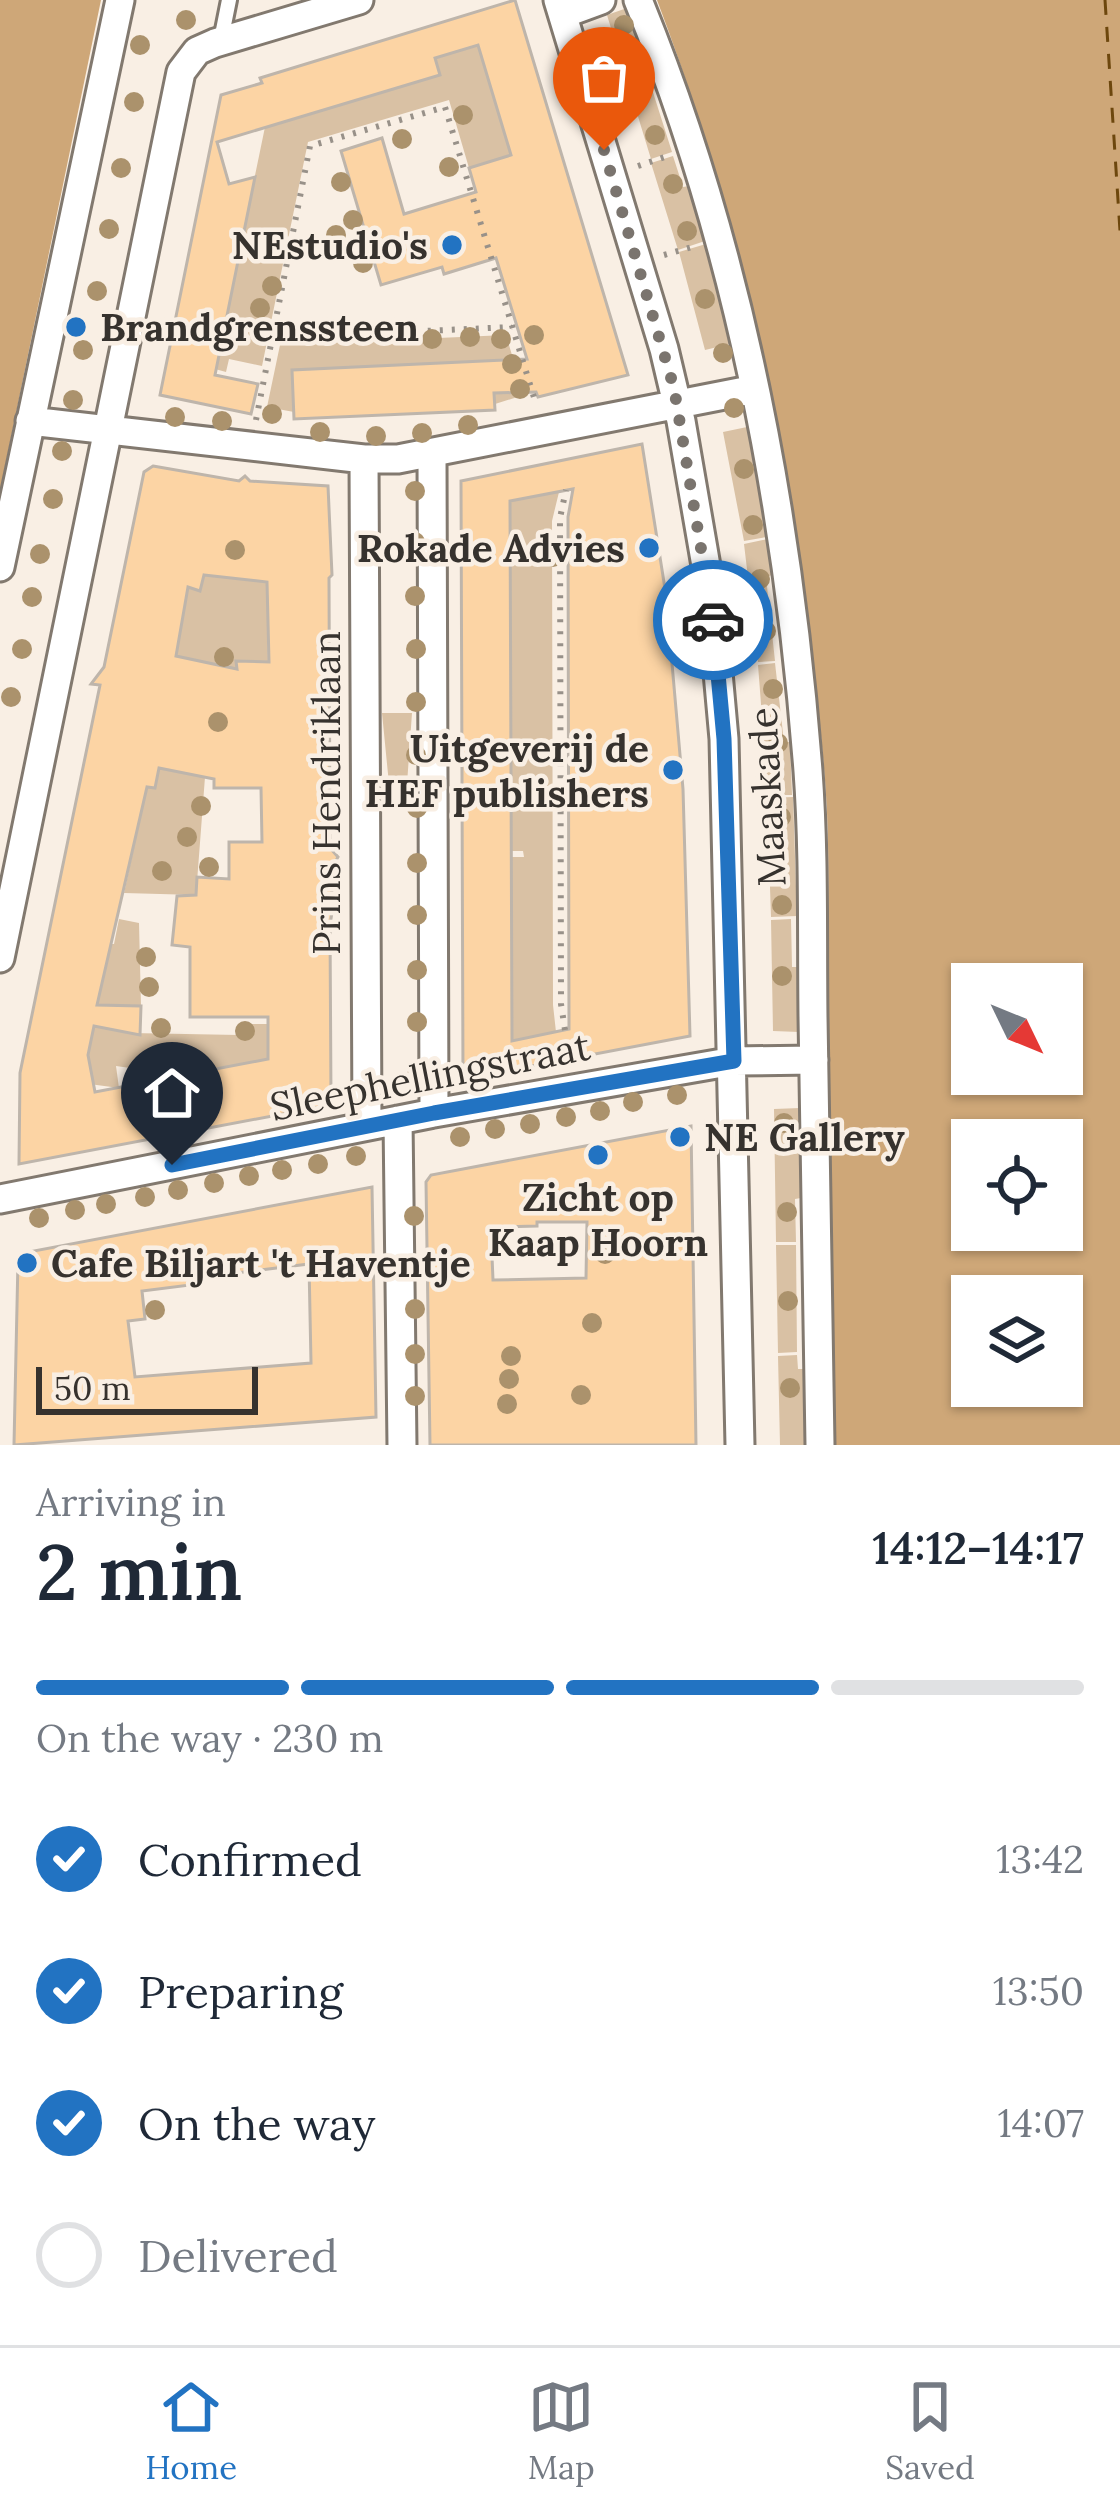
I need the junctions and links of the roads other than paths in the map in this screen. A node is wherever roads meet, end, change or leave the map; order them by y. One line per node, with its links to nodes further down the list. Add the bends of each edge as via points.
1 (120, 0): 10 (street)
2 (229, 0): 7 (lane)
3 (359, 0): 7 (street)
4 (602, 0): 6 (street, Maaskade)
5 (638, 0): 8 (street, Maaskade, via 691,148)
6 (560, 7): 9 (street, Maaskade)
7 (221, 40): 11 (street, via 184,65)
8 (755, 389): 9 (street); 16 (street, Maaskade, via 782,538 808,772)
9 (678, 404): 12 (street); 17 (street, Maaskade, via 721,689)
10 (30, 421): 11 (street); 14 (street)
11 (106, 430): 13 (street); 15 (street)
12 (432, 454): 13 (street); 18 (street)
13 (364, 459): 20 (street, Prins Hendriklaan)
14 (0, 568)
15 (0, 958)
16 (814, 1060): 17 (street); 24 (street, Maaskade)
17 (734, 1061): 18 (street, Sleephellingstraat); 23 (street, Maaskade)
18 (434, 1113): 19 (street, Sleephellingstraat)
19 (398, 1120): 20 (street, Sleephellingstraat); 22 (street)
20 (367, 1126): 21 (street, Sleephellingstraat)
21 (0, 1199)
22 (394, 1444)
23 (740, 1445)
24 (820, 1445)

